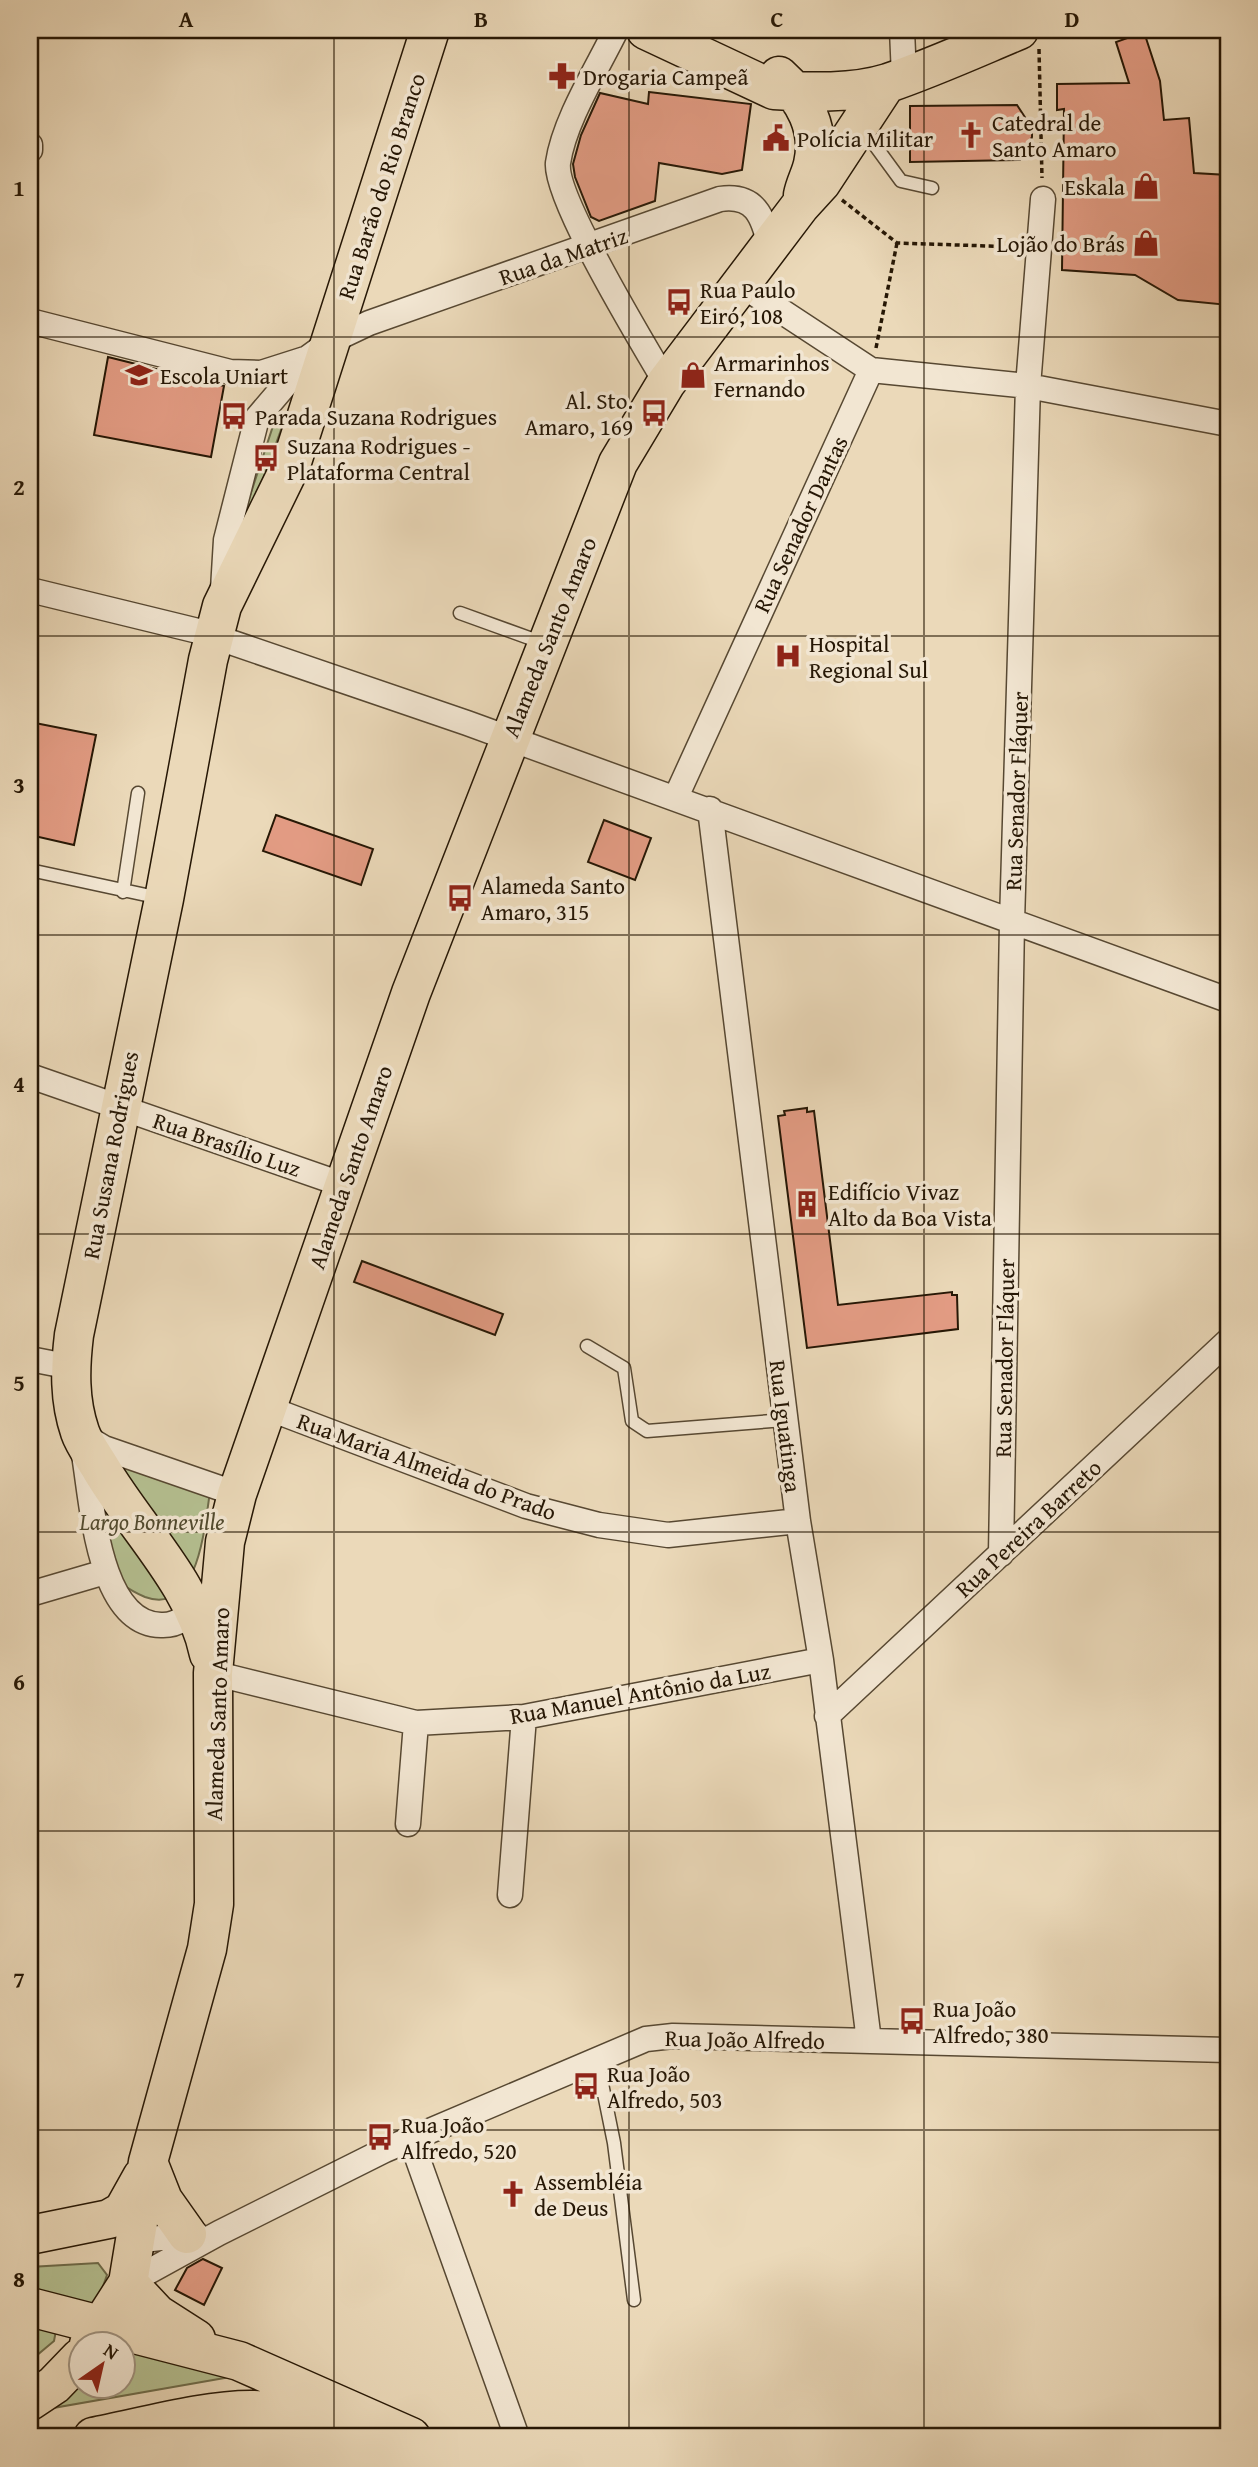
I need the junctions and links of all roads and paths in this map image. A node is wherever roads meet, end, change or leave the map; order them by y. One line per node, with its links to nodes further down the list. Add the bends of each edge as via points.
1 (430, 30): 19 (main road, Rua Barão do Rio Branco)
2 (616, 30): 15 (street, via 564,139 558,165 560,186)
3 (646, 30): 8 (main road, via 774,90)
4 (690, 30): 8 (main road, via 780,77)
5 (902, 30): 7 (street)
6 (1029, 36): 7 (main road); 12 (path)
7 (895, 80): 8 (main road, via 844,90); 9 (main road, Alameda Santo Amaro)
8 (794, 91): 11 (main road, via 811,121 815,150)
9 (860, 126): 10 (lane, via 901,181); 11 (main road, Alameda Santo Amaro)
10 (932, 188)
11 (810, 195): 13 (path); 14 (main road, Alameda Santo Amaro)
12 (1042, 199): 16 (street, Rua Senador Fláquer)
13 (897, 243): 16 (path); 20 (path)
14 (770, 246): 15 (street, Rua da Matriz, via 761,216 735,197); 17 (main road, Alameda Santo Amaro)
15 (590, 247): 19 (street, Rua da Matriz, via 369,323); 21 (street)
16 (1040, 248): 22 (street, Rua Senador Fláquer)
17 (740, 284): 20 (street); 21 (main road, Alameda Santo Amaro)
18 (30, 321): 19 (street, Rua da Matriz, via 230,372 261,373)
19 (320, 349): 26 (main road, Rua Susana Rodrigues, via 292,465)
20 (872, 370): 22 (street); 30 (street, Rua Senador Dantas)
21 (666, 383): 27 (main road, Alameda Santo Amaro, via 618,463)
22 (1028, 386): 23 (street); 35 (street, Rua Senador Fláquer)
23 (1226, 429)
24 (30, 590): 26 (street)
25 (460, 613): 27 (lane)
26 (218, 622): 28 (street); 34 (main road, Rua Susana Rodrigues)
27 (547, 644): 28 (main road, Alameda Santo Amaro)
28 (509, 738): 30 (street); 39 (main road, Alameda Santo Amaro, via 411,993)
29 (138, 793): 33 (lane)
30 (676, 797): 31 (street)
31 (710, 809): 35 (street); 45 (street, Rua Iguatinga)
32 (30, 870): 33 (lane)
33 (123, 892): 34 (lane)
34 (164, 899): 38 (main road, Rua Susana Rodrigues)
35 (1012, 922): 36 (street); 50 (street, Rua Senador Fláquer)
36 (1228, 1000)
37 (30, 1076): 38 (street, Rua Brasílio Luz)
38 (119, 1108): 39 (street, Rua Brasílio Luz); 43 (main road, Rua Susana Rodrigues)
39 (344, 1185): 44 (main road, Alameda Santo Amaro)
40 (1228, 1341): 50 (street, Rua Pereira Barreto)
41 (587, 1346): 45 (lane, via 624,1368 632,1421 647,1432)
42 (30, 1359): 43 (street)
43 (71, 1367): 46 (main road, Rua Susana Rodrigues)
44 (265, 1407): 47 (main road, Alameda Santo Amaro); 48 (street, Rua Maria Almeida do Prado, via 526,1506 599,1525 668,1535)
45 (785, 1420): 48 (street, Rua Iguatinga)
46 (80, 1434): 47 (street, via 104,1448); 51 (street); 53 (main road, Rua Susana Rodrigues)
47 (237, 1494): 49 (main road, Alameda Santo Amaro)
48 (798, 1521): 54 (street, Rua Iguatinga)
49 (225, 1542): 53 (street); 55 (main road, Alameda Santo Amaro)
50 (1000, 1554): 56 (street, Rua Pereira Barreto)
51 (105, 1572): 52 (street); 53 (street, via 128,1611 147,1624 180,1622)
52 (30, 1594)
53 (195, 1607): 55 (main road, Rua Susana Rodrigues)
54 (821, 1660): 56 (street, Rua Iguatinga); 57 (street, Rua Manuel Antônio da Luz)
55 (213, 1673): 58 (street, Rua Manuel Antônio da Luz); 65 (main road, Alameda Santo Amaro, via 214,1904 207,1949)
56 (827, 1716): 61 (street, Rua Iguatinga)
57 (524, 1717): 58 (street, Rua Manuel Antônio da Luz); 60 (street)
58 (416, 1723): 59 (street)
59 (408, 1824)
60 (510, 1895)
61 (869, 2041): 62 (street, Rua João Alfredo); 63 (street, Rua João Alfredo, via 673,2036 646,2039)
62 (1228, 2050)
63 (597, 2059): 64 (street, Rua João Alfredo); 71 (lane, via 614,2143)
64 (411, 2140): 66 (street, Rua João Alfredo); 82 (street)
65 (148, 2162): 66 (main road, via 163,2200); 67 (main road, via 123,2211 109,2219); 68 (main road, Alameda Santo Amaro)
66 (203, 2233): 68 (street, Rua João Alfredo); 70 (street, Rua João Alfredo)
67 (30, 2235)
68 (134, 2241): 69 (main road); 70 (main road, Alameda Santo Amaro)
69 (30, 2252)
70 (128, 2283): 74 (main road, Alameda Santo Amaro); 76 (main road, via 176,2329)
71 (635, 2300)
72 (30, 2306): 73 (main road)
73 (84, 2330)
74 (98, 2330)
75 (136, 2342): 76 (main road)
76 (239, 2361): 81 (main road)
77 (66, 2373): 78 (main road)
78 (30, 2401)
79 (337, 2436): 80 (main road, via 286,2415 254,2410)
80 (93, 2437)
81 (411, 2437)
82 (517, 2437)

